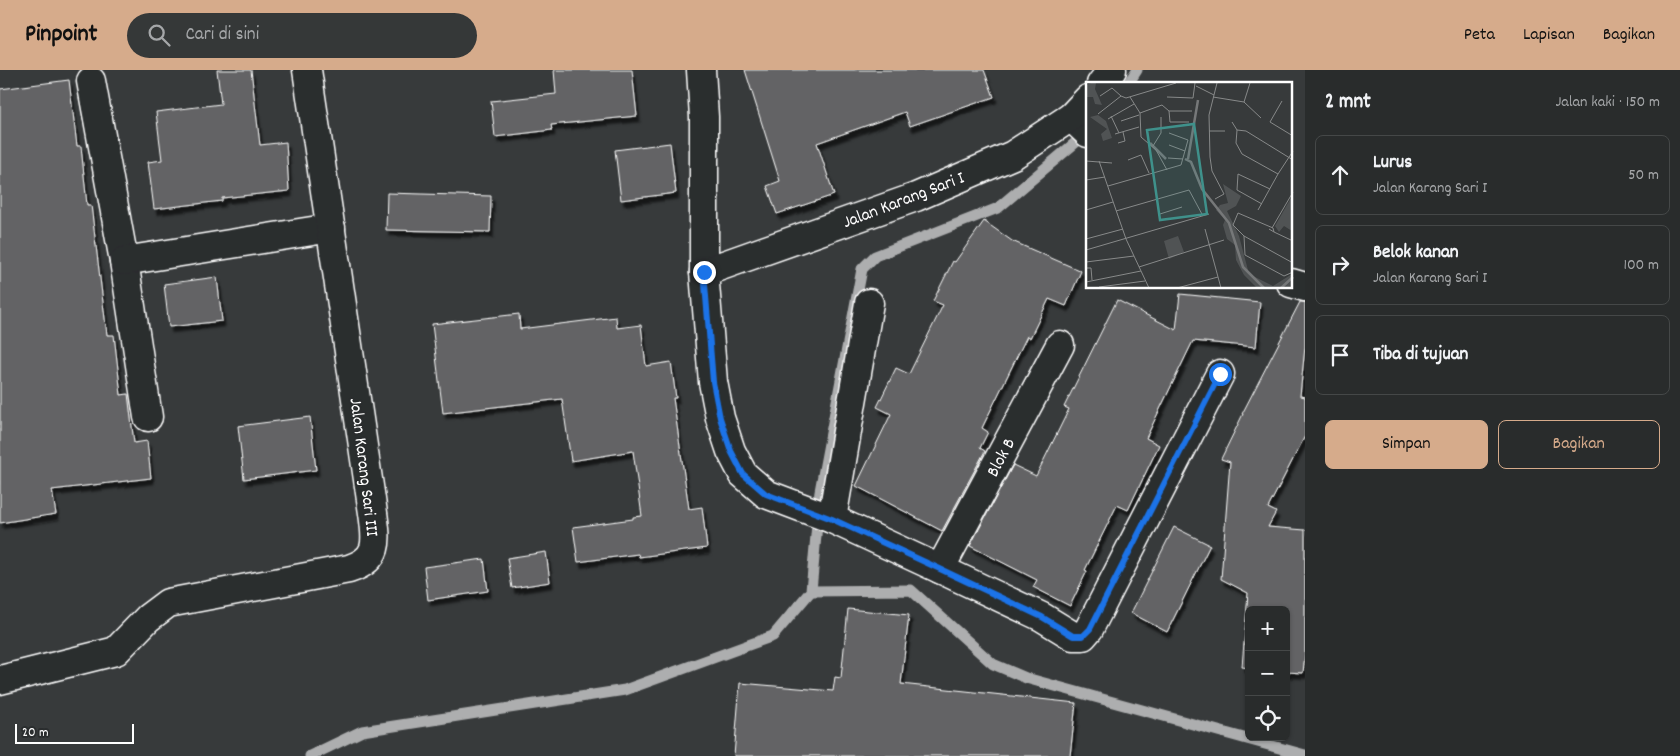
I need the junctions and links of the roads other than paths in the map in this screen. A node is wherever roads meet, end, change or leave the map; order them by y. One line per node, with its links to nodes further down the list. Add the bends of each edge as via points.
1 (307, 70): 7 (street, Jalan Karang Sari III)
2 (701, 70): 9 (street)
3 (1112, 70): 5 (street)
4 (91, 81): 8 (street)
5 (1103, 82)
6 (1082, 116): 9 (street, Jalan Karang Sari I, via 1013,155 916,197)
7 (331, 228): 8 (street); 18 (street, Jalan Karang Sari III, via 375,527 370,558 349,569 168,603 148,618 116,651)
8 (124, 261): 15 (street)
9 (704, 272): 16 (street, via 713,382 731,451 743,474 766,494)
10 (1292, 283): 11 (street)
11 (1305, 287)
12 (869, 303): 16 (street)
13 (1060, 345): 17 (street, Blok B)
14 (1220, 374): 17 (street, via 1090,629 1083,636 1073,636 1042,617)
15 (148, 417)
16 (832, 519): 17 (street)
17 (940, 569)
18 (0, 680)

